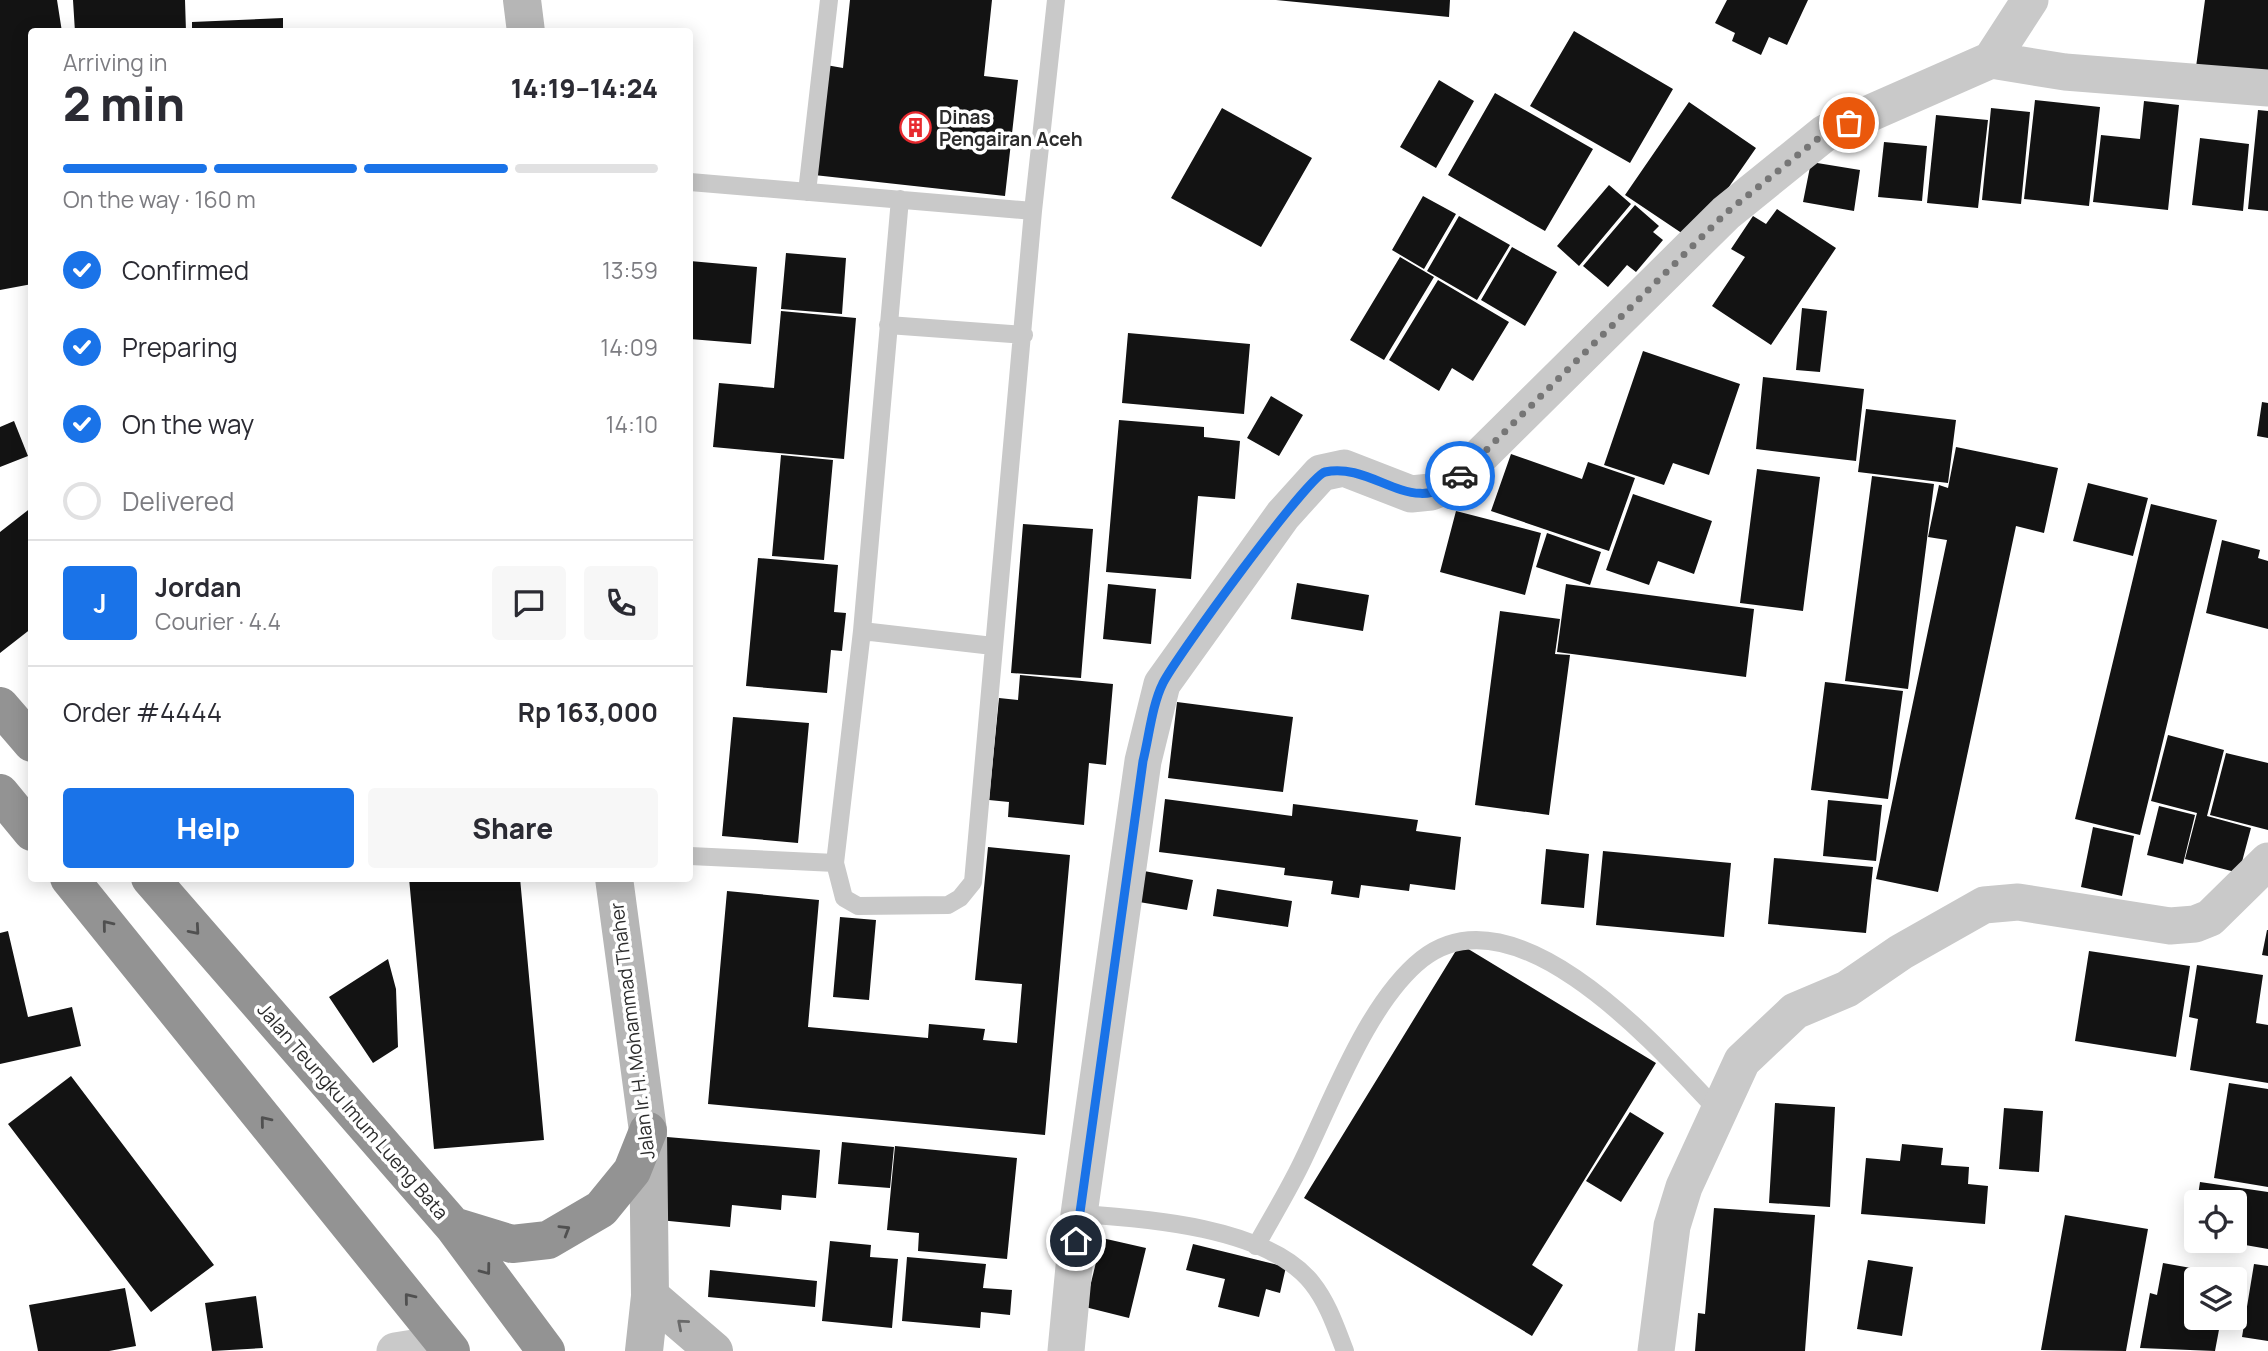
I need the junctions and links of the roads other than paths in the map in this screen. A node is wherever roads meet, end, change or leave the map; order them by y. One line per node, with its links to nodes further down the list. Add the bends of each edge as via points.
1 (522, 0): 5 (main road)
2 (829, 0): 9 (lane)
3 (1056, 0): 11 (lane)
4 (2030, 0): 6 (street)
5 (526, 28)
6 (1991, 60): 7 (street, via 2065,72); 28 (street, via 1825,133 1726,213 1452,484 1411,494 1344,468 1321,473 1283,515 1162,684 1143,761)
7 (2268, 88)
8 (693, 182): 9 (lane)
9 (807, 192): 10 (lane)
10 (900, 199): 11 (lane); 12 (lane)
11 (1033, 211): 13 (lane)
12 (888, 325): 13 (lane); 14 (lane)
13 (1024, 335): 15 (lane)
14 (862, 631): 15 (lane); 22 (lane)
15 (993, 646): 22 (lane, via 973,882 947,905 858,906 844,898)
16 (0, 706): 17 (highway)
17 (28, 738)
18 (0, 793): 19 (highway)
19 (28, 827)
20 (693, 856): 22 (lane)
21 (2268, 861): 26 (street, via 2210,918 2194,924 2170,926 2018,902 1984,905 1847,989 1795,1011 1742,1061)
22 (835, 863)
23 (72, 882): 32 (highway, one-way to 23)
24 (153, 882): 29 (highway, Jalan Teungku Imum Lueng Bata, one-way to 29)
25 (615, 882): 27 (main road, Jalan Ir. H. Mohammad Thaher)
26 (1717, 1111): 30 (lane, via 1639,1031 1558,964 1508,942 1483,939 1453,945 1424,957 1405,975 1362,1036); 39 (street, via 1672,1226)
27 (648, 1131): 29 (highway, one-way to 27, via 512,1244 548,1240 601,1209 632,1171); 31 (main road, Jalan Ir. H. Mohammad Thaher)
28 (1079, 1214): 30 (lane, via 1209,1230); 37 (street)
29 (453, 1226): 34 (highway, Jalan Teungku Imum Lueng Bata, one-way to 34)
30 (1256, 1246): 38 (lane, via 1284,1260 1311,1282)
31 (650, 1296): 35 (main road, Jalan Ir. H. Mohammad Thaher); 36 (main road, one-way to 31)
32 (448, 1347): 33 (street)
33 (395, 1351)
34 (546, 1351)
35 (644, 1351)
36 (715, 1351)
37 (1066, 1351)
38 (1345, 1351)
39 (1656, 1351)

